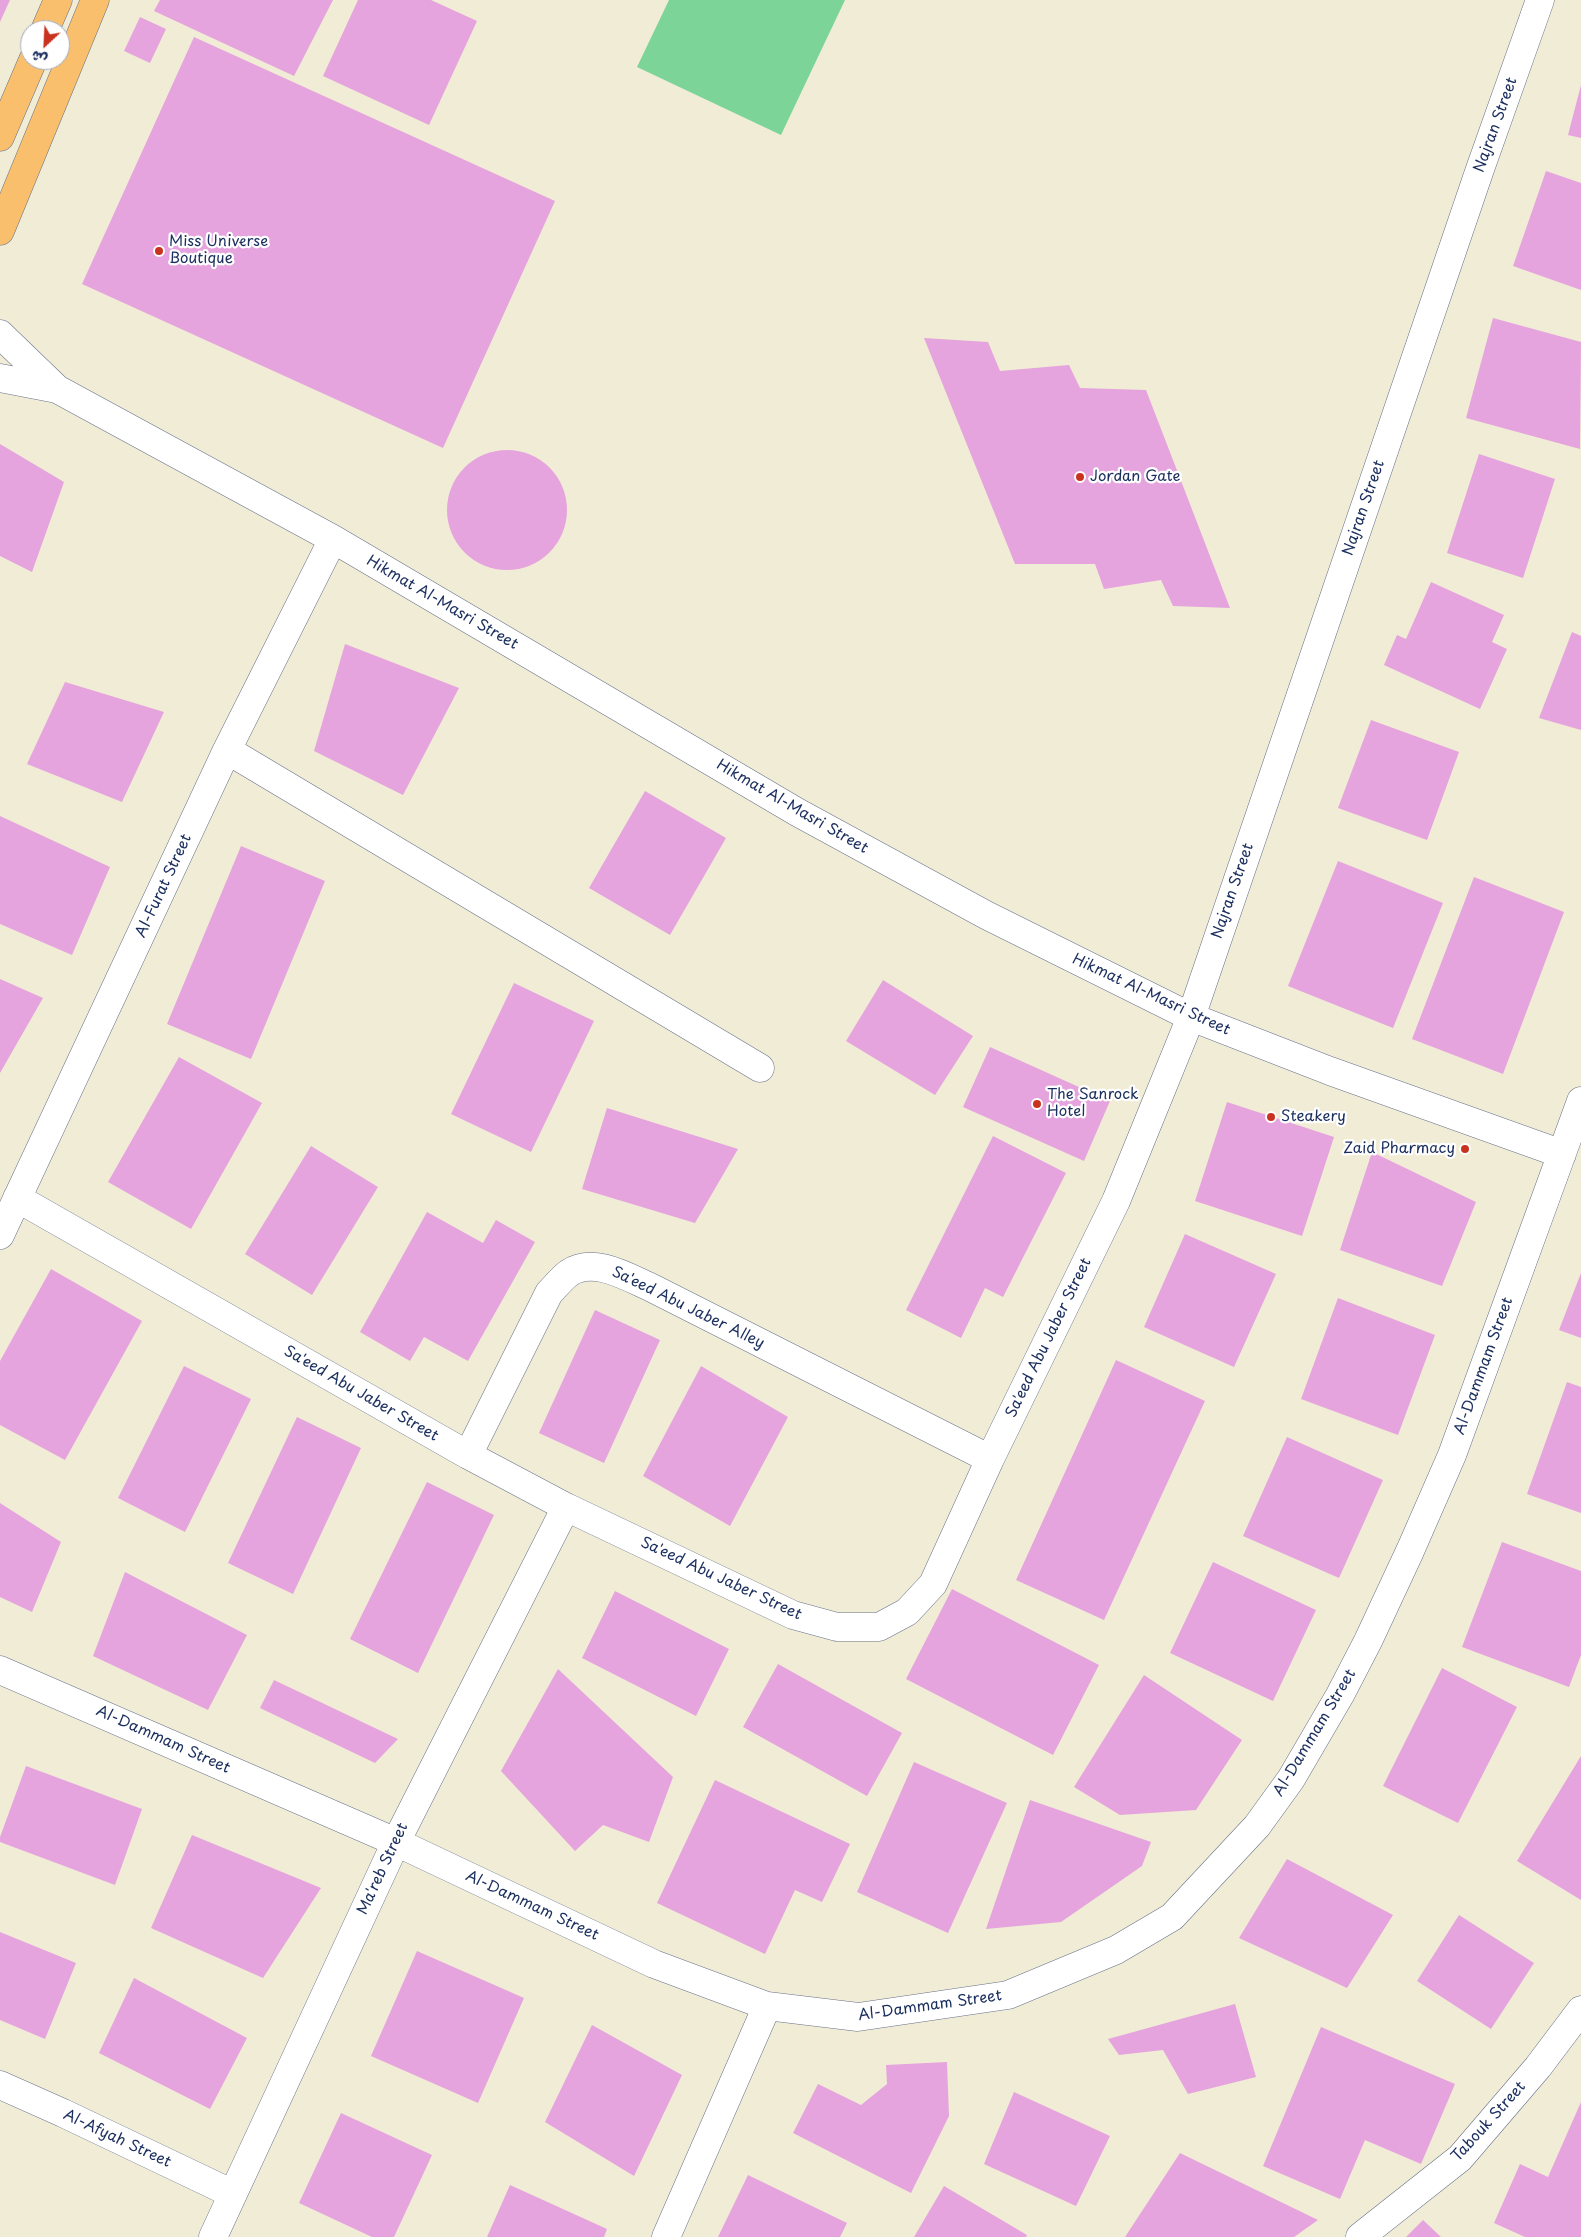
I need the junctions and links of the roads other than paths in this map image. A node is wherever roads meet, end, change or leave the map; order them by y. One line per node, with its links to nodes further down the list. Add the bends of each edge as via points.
1 (58, 0): 4 (main road)
2 (95, 0): 7 (main road)
3 (1540, 0): 13 (street, Najran Street)
4 (49, 20)
5 (29, 70): 6 (main road)
6 (0, 137)
7 (0, 231)
8 (0, 334): 10 (street, Hikmat Al-Masri Street)
9 (0, 378): 10 (street, Hikmat Al-Masri Street)
10 (57, 389): 11 (street, Hikmat Al-Masri Street)
11 (334, 539): 12 (street, Al-Furat Street); 13 (street, Hikmat Al-Masri Street, via 797,812 986,915)
12 (227, 750): 14 (street); 17 (street, Al-Furat Street)
13 (1191, 1017): 16 (street, Hikmat Al-Masri Street, via 1330,1071); 20 (street, Sa'eed Abu Jaber Street, via 1116,1202)
14 (760, 1068)
15 (1581, 1101): 16 (street, Al-Dammam Street)
16 (1562, 1154): 24 (street, Al-Dammam Street, via 1452,1455 1372,1632 1291,1779 1257,1826 1222,1865 1172,1917 1116,1950 1008,1996 858,2017)
17 (17, 1198): 18 (street, Al-Furat Street); 19 (street, Sa'eed Abu Jaber Street)
18 (0, 1236)
19 (468, 1455): 20 (street, Sa'eed Abu Jaber Alley, via 549,1293 570,1272 605,1268 652,1288); 21 (street, Sa'eed Abu Jaber Street)
20 (990, 1459): 21 (street, Sa'eed Abu Jaber Street, via 933,1584 907,1612 879,1627 836,1627 793,1615)
21 (566, 1507): 23 (street, Ma'reb Street)
22 (0, 1670): 23 (street, Al-Dammam Street)
23 (396, 1842): 24 (street, Al-Dammam Street, via 654,1964); 27 (street, Ma'reb Street)
24 (767, 2006): 29 (street)
25 (1581, 2010): 30 (street, Tabouk Street, via 1538,2067 1460,2158)
26 (0, 2085): 27 (street, Al-Afyah Street)
27 (233, 2194): 28 (street, Ma'reb Street)
28 (213, 2237)
29 (666, 2237)
30 (1360, 2237)

